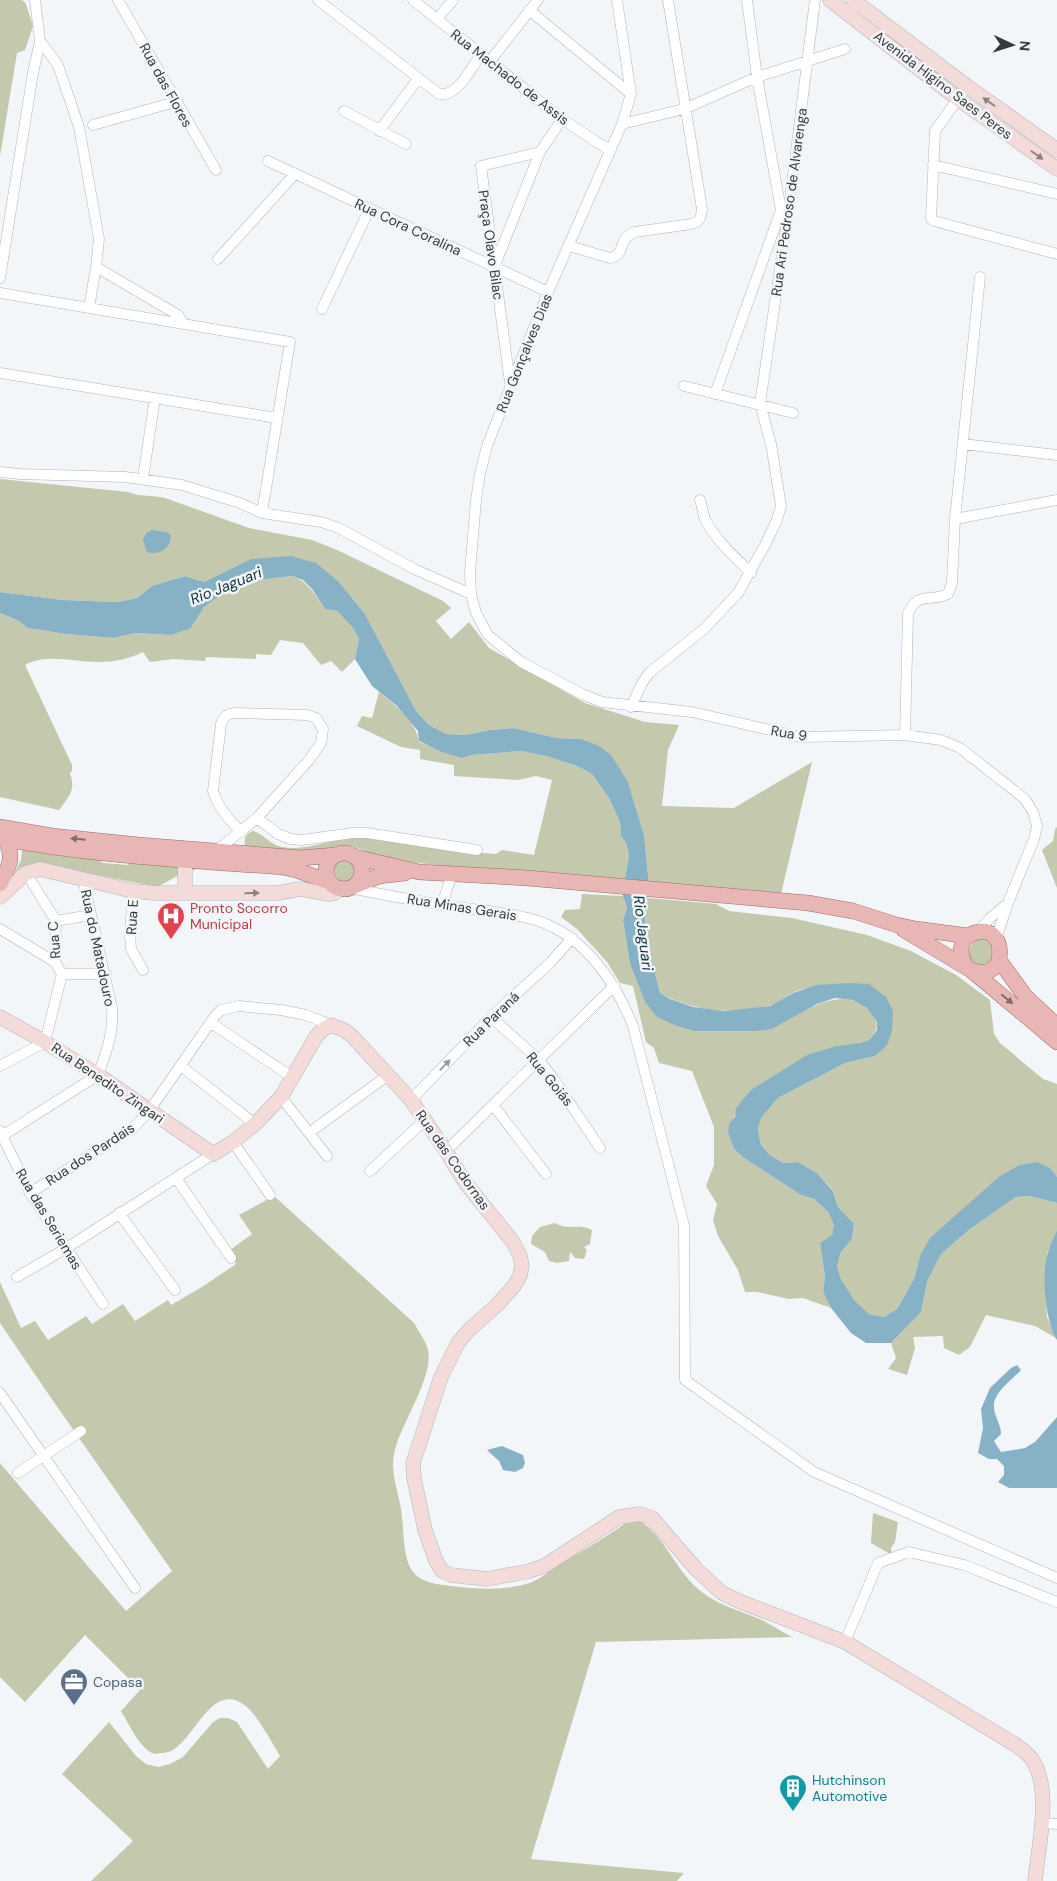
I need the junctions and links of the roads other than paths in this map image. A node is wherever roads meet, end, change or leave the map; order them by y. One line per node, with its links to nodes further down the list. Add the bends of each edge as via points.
1 (36, 0): 15 (street)
2 (118, 0): 25 (street, Rua das Flores)
3 (318, 0): 21 (street)
4 (413, 0): 14 (street, Rua Machado de Assis)
5 (453, 0): 14 (street)
6 (538, 0): 13 (street)
7 (617, 0): 23 (street)
8 (668, 0): 26 (street)
9 (747, 0): 20 (street)
10 (815, 0): 19 (street, Rua Ari Pedroso de Alvarenga)
11 (830, 0): 24 (street, Avenida Higino Saes Peres)
12 (853, 0): 22 (street, Avenida Higino Saes Peres)
13 (529, 10): 18 (street); 23 (street)
14 (437, 19): 17 (street, Rua Machado de Assis)
15 (40, 41): 47 (street, via 58,65 79,127 99,239); 50 (street)
16 (845, 49): 19 (street)
17 (481, 54): 18 (street, Rua Machado de Assis); 21 (street, via 455,90 446,95 439,94)
18 (490, 61): 28 (street, Rua Machado de Assis)
19 (808, 61): 20 (street); 42 (street, Rua Ari Pedroso de Alvarenga)
20 (757, 77): 26 (street); 42 (street)
21 (418, 79): 31 (street)
22 (967, 86): 24 (street); 34 (street, Avenida Higino Saes Peres, one-way to 22)
23 (631, 94): 29 (street, Rua Gonçalves Dias)
24 (958, 99): 37 (street, via 935,131); 38 (street, Avenida Higino Saes Peres, one-way to 38)
25 (175, 102): 30 (street); 39 (street, Rua das Flores)
26 (684, 109): 29 (street); 44 (street, via 702,209 700,219 691,224 628,235 620,253 610,258)
27 (344, 111): 31 (street)
28 (562, 120): 33 (street, Rua Machado de Assis); 35 (street)
29 (622, 124): 33 (street, Rua Gonçalves Dias)
30 (93, 125)
31 (379, 131): 32 (street)
32 (406, 144)
33 (609, 150): 44 (street, Rua Gonçalves Dias)
34 (1057, 150)
35 (540, 152): 48 (street); 48 (street, Praça Olavo Bilac, via 481,166)
36 (268, 161): 40 (street, Rua Cora Coralina)
37 (933, 165): 41 (street); 45 (street, via 931,219)
38 (1057, 169)
39 (216, 170)
40 (294, 175): 43 (street, Rua Cora Coralina); 46 (street)
41 (1057, 194)
42 (785, 209): 59 (street); 61 (street, Rua Ari Pedroso de Alvarenga)
43 (369, 210): 48 (street, Rua Cora Coralina); 54 (street)
44 (569, 246): 51 (street, Rua Gonçalves Dias)
45 (1057, 254)
46 (218, 259)
47 (96, 267): 53 (street); 55 (street, via 178,315)
48 (494, 267): 51 (street, Rua Cora Coralina); 57 (street, Praça Olavo Bilac)
49 (980, 277): 64 (street)
50 (0, 278)
51 (548, 292): 57 (street, Rua Gonçalves Dias)
52 (0, 293): 53 (street)
53 (89, 308): 55 (street)
54 (322, 310)
55 (183, 324): 63 (street, via 290,342)
56 (0, 374): 60 (street)
57 (510, 384): 73 (street, Rua Gonçalves Dias, via 480,474 470,572)
58 (684, 386): 59 (street)
59 (716, 394): 61 (street)
60 (155, 398): 63 (street); 67 (street)
61 (760, 404): 62 (street); 72 (street, via 771,444 781,506)
62 (793, 413)
63 (277, 418): 70 (street)
64 (964, 444): 65 (street); 71 (street)
65 (1057, 455)
66 (0, 472): 67 (street)
67 (143, 478): 70 (street, via 182,485)
68 (700, 500): 72 (street, via 714,533)
69 (1057, 500): 71 (street)
70 (262, 513): 73 (street, via 339,528)
71 (955, 518): 75 (street, via 952,583 948,594 940,598 921,598 914,602 908,613)
72 (750, 573): 74 (street, via 738,593 704,629 649,673)
73 (471, 594): 74 (street, Rua 9, via 476,613 488,635 522,662 584,695)
74 (631, 707): 75 (street, Rua 9, via 692,712 800,737)
75 (905, 735): 94 (street, Rua 9, via 941,740 960,748 1025,799 1033,812 1037,826 1034,839)
76 (257, 818): 77 (street); 77 (street, via 321,743 323,729 316,718 234,713 224,717 213,791 221,810); 79 (street, via 278,834 291,839 367,833)
77 (241, 832): 80 (street)
78 (2, 834): 80 (main road, one-way to 78); 83 (main road, via 59,848); 88 (main road, via 11,857)
79 (477, 850)
80 (216, 851): 81 (main road, via 301,858)
81 (336, 855): 82 (main road, via 345,853); 89 (main road, via 326,870)
82 (355, 857): 84 (main road); 89 (main road, via 362,871 361,877)
83 (185, 863): 89 (main road, via 282,867); 91 (street); 92 (street)
84 (419, 872): 86 (main road); 89 (main road, via 379,876)
85 (26, 873): 87 (street, via 40,869); 93 (street); 97 (street, Rua C)
86 (452, 874): 95 (street); 98 (main road, via 808,903 853,911)
87 (83, 879): 90 (street); 96 (street, Rua do Matadouro)
88 (0, 884)
89 (343, 886): 91 (street, one-way to 89, via 278,893 300,889 329,894); 95 (street, Rua Minas Gerais)
90 (133, 891): 92 (street); 106 (street, Rua E, via 131,949)
91 (202, 892): 92 (street)
92 (185, 893)
93 (0, 897)
94 (1008, 903): 100 (street, Rua 9); 102 (street, Rua 9)
95 (442, 905): 101 (street, Rua Minas Gerais, via 528,918)
96 (90, 915): 97 (street); 108 (street, Rua do Matadouro)
97 (56, 921): 104 (street, Rua C)
98 (897, 925): 100 (main road, via 947,934); 105 (main road)
99 (0, 929): 104 (street)
100 (973, 934): 102 (main road, via 991,935); 105 (main road, via 961,946 960,952)
101 (572, 938): 109 (street, Rua Minas Gerais); 111 (street, Rua Paraná, via 550,963)
102 (996, 939): 103 (main road, via 1000,949)
103 (999, 960): 105 (main road, via 986,971); 114 (main road, via 1025,996)
104 (54, 962): 107 (street, Rua C)
105 (967, 967): 116 (main road, one-way to 116)
106 (143, 970)
107 (62, 974): 108 (street); 115 (street, Rua C)
108 (106, 974): 120 (street, Rua do Matadouro, via 113,1024)
109 (614, 986): 117 (street); 151 (street, Rua Minas Gerais, via 633,1026 684,1226 685,1380 814,1472)
110 (0, 1017): 115 (street, Rua Benedito Zingari)
111 (491, 1017): 117 (street, Rua Goiás); 124 (street, Rua Paraná, one-way to 111)
112 (211, 1023): 113 (street, Rua dos Pardais, via 221,1010 239,1006 306,1015); 119 (street, Rua dos Pardais); 122 (street)
113 (331, 1026): 121 (street, Rua das Codornas, via 352,1036); 122 (street, via 317,1035)
114 (1057, 1026)
115 (45, 1042): 118 (street); 120 (street, Rua Benedito Zingari)
116 (1057, 1042)
117 (538, 1060): 125 (street); 132 (street, Rua Goiás)
118 (0, 1066)
119 (181, 1066): 126 (street, Rua dos Pardais); 128 (street)
120 (98, 1075): 126 (street, Rua Benedito Zingari); 130 (street)
121 (387, 1076): 124 (street, Rua das Codornas); 129 (street)
122 (292, 1077): 123 (street)
123 (281, 1097): 128 (street); 129 (street)
124 (411, 1100): 127 (street, Rua das Codornas)
125 (493, 1105): 133 (street); 137 (street)
126 (149, 1111): 134 (street, Rua Benedito Zingari); 139 (street, Rua dos Pardais, via 133,1128)
127 (425, 1120): 133 (street, Rua das Codornas); 136 (street)
128 (256, 1124): 131 (street)
129 (310, 1132): 135 (street)
130 (1, 1134): 139 (street, Rua das Seriemas)
131 (233, 1142): 134 (street); 140 (street)
132 (600, 1148)
133 (446, 1151): 154 (street, Rua das Codornas, via 464,1181 512,1242 522,1266 514,1286 458,1343 441,1377 415,1455 414,1478 425,1530 442,1571 487,1579 530,1571 546,1565 619,1517 640,1514 652,1518 696,1569 722,1593)
134 (213, 1154): 138 (street)
135 (327, 1156)
136 (370, 1171)
137 (546, 1174)
138 (176, 1178): 141 (street); 143 (street)
139 (30, 1193): 142 (street, Rua das Seriemas)
140 (270, 1195)
141 (119, 1213): 142 (street); 145 (street)
142 (65, 1249): 144 (street); 146 (street, Rua das Seriemas)
143 (231, 1258)
144 (17, 1277)
145 (175, 1290)
146 (103, 1304)
147 (0, 1393): 149 (street)
148 (81, 1432): 149 (street)
149 (44, 1456): 150 (street); 152 (street)
150 (18, 1473)
151 (1057, 1578)
152 (135, 1588)
153 (1057, 1602): 154 (street, via 964,1565 909,1552 878,1563)
154 (845, 1642): 155 (street, via 1031,1757 1039,1774)
155 (1041, 1823): 156 (street); 157 (street)
156 (1057, 1824)
157 (1034, 1881)

